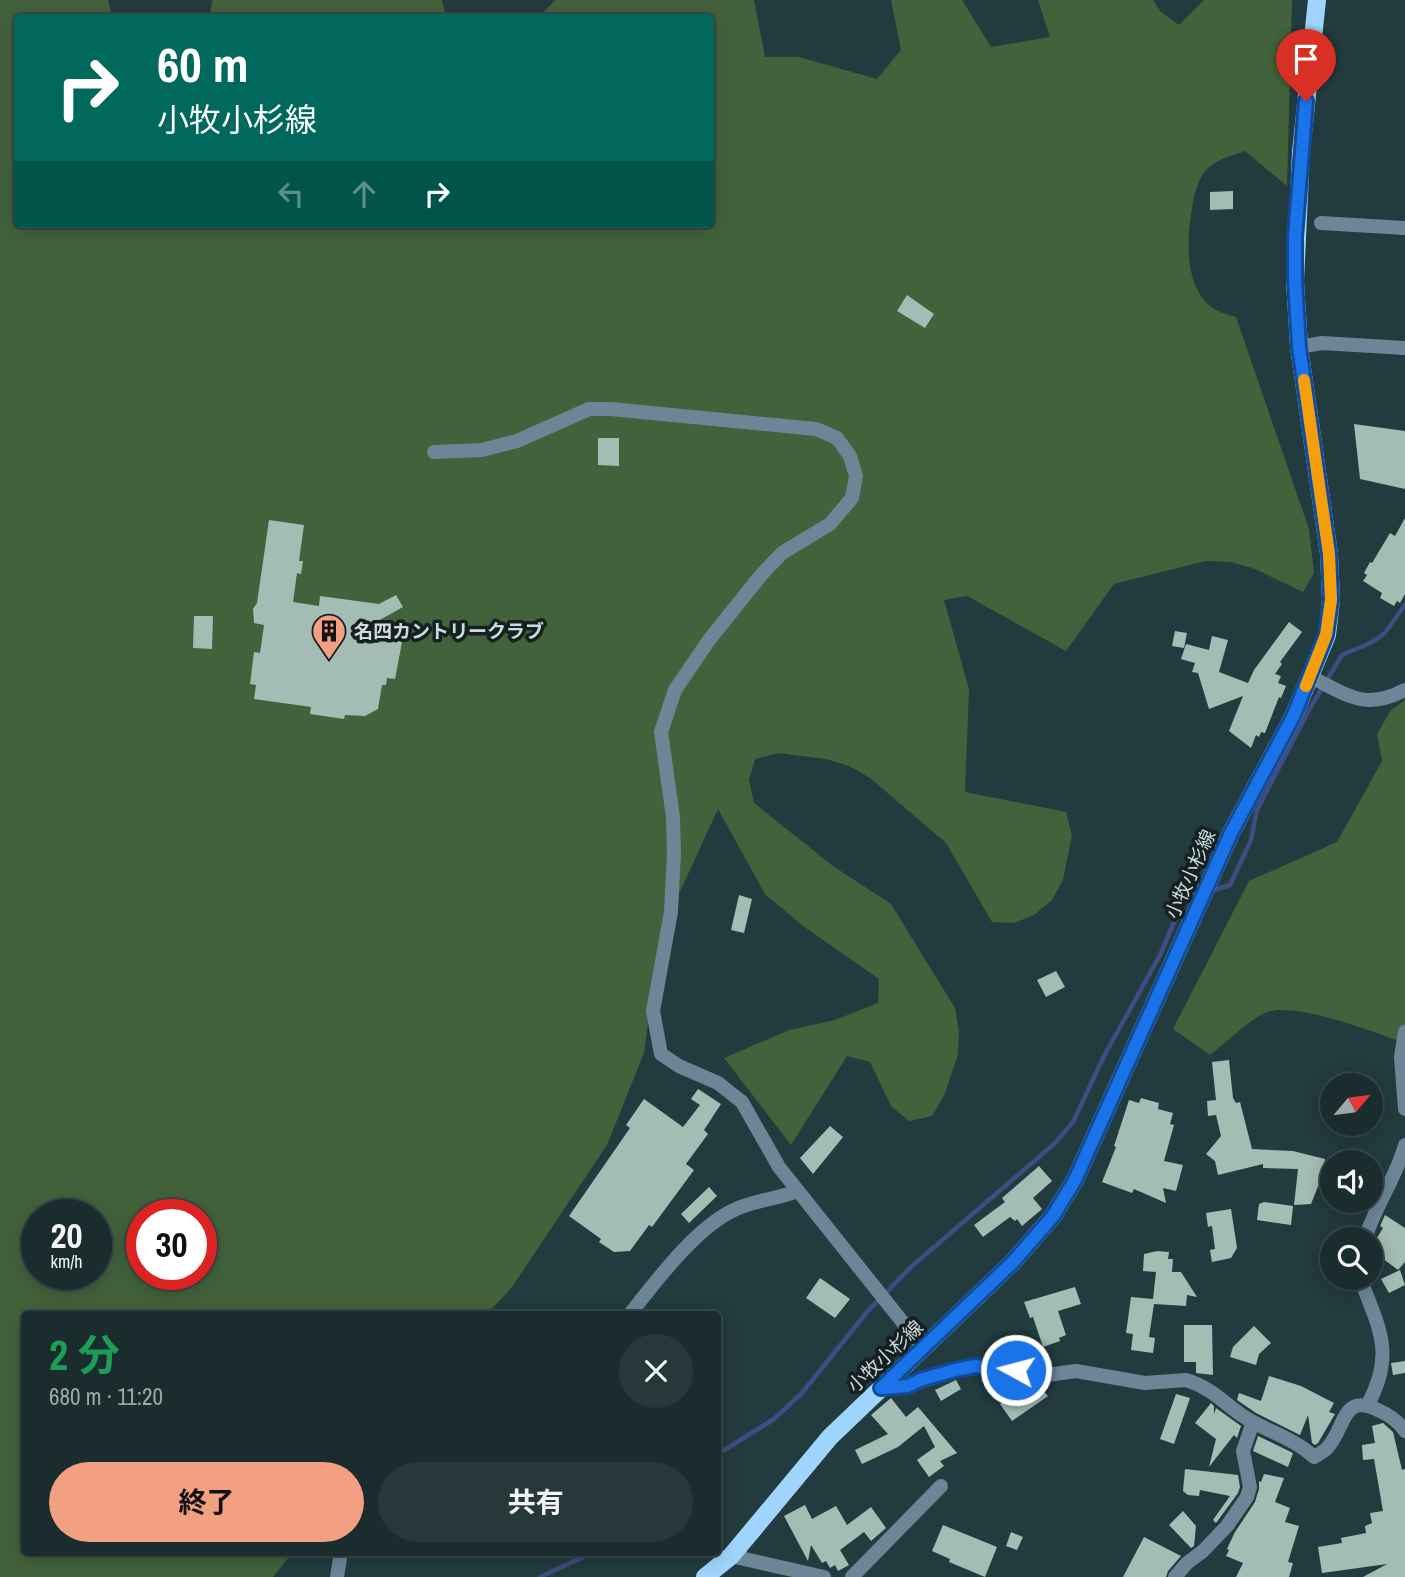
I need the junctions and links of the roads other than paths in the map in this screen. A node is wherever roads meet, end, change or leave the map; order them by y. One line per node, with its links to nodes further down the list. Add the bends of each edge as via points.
1 (1317, 0): 4 (main road, 小牧小杉線, via 1295,237)
2 (1321, 223): 3 (street)
3 (1405, 228)
4 (1299, 347): 5 (street, via 1322,343); 7 (main road, 小牧小杉線, via 1329,554 1331,600)
5 (1405, 348)
6 (434, 452): 12 (street, via 482,450 589,410 611,409 816,429 837,438 850,456 856,476 852,498 830,524 782,553 762,573 675,690 661,732 674,852 671,912 653,1011 661,1054 718,1083 742,1102)
7 (1313, 679): 8 (street, via 1371,702); 16 (main road, 小牧小杉線, via 1231,833 1075,1180 1053,1216 1013,1262)
8 (1405, 690)
9 (1405, 1032): 10 (street, via 1401,1057)
10 (1405, 1109)
11 (1405, 1145): 13 (street)
12 (797, 1191): 15 (street, via 762,1199 717,1219 667,1268); 16 (street)
13 (1369, 1227)
14 (1365, 1290): 18 (street, via 1384,1348)
15 (632, 1311)
16 (924, 1349): 17 (main road, 小牧小杉線)
17 (881, 1388): 19 (street, via 908,1386 955,1370 984,1366 1047,1375 1076,1371 1145,1383 1186,1380 1215,1392); 23 (main road, 小牧小杉線, via 830,1437)
18 (1368, 1404): 19 (street, via 1356,1406 1342,1419 1329,1446 1314,1457); 20 (street, via 1394,1417)
19 (1253, 1422): 29 (street, via 1243,1451 1250,1487 1247,1497 1227,1526)
20 (1405, 1431)
21 (941, 1486): 28 (street)
22 (340, 1556): 25 (street)
23 (730, 1556): 24 (street); 26 (main road, 小牧小杉線)
24 (807, 1575): 27 (street)
25 (337, 1577)
26 (705, 1577)
27 (824, 1577)
28 (852, 1577)
29 (1175, 1577)

